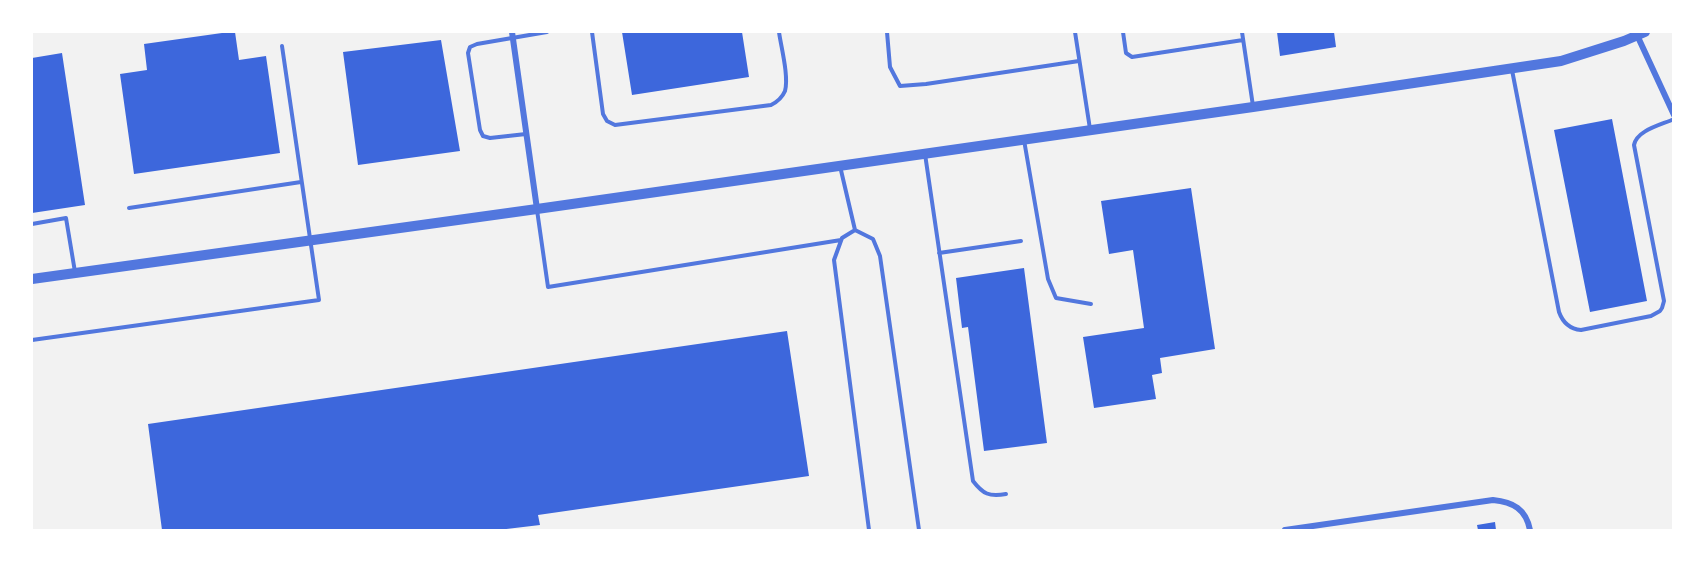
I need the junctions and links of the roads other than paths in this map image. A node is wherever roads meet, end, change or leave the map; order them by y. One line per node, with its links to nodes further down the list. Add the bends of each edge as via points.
1 (547, 32): 9 (lane)
2 (592, 32): 3 (lane, via 603,114 615,125 771,105 779,100 786,79)
3 (779, 32)
4 (887, 32): 12 (lane, via 890,67 900,86)
5 (1075, 32): 12 (lane)
6 (1123, 32): 10 (lane, via 1126,53 1132,57)
7 (1242, 32): 10 (lane)
8 (1641, 33): 13 (street, via 1561,61); 15 (street)
9 (512, 34): 17 (street); 17 (lane, via 470,47 468,53 483,136)
10 (1243, 40): 14 (lane)
11 (282, 46): 21 (lane)
12 (1079, 61): 16 (lane)
13 (1512, 68): 14 (street); 15 (lane, via 1559,312 1565,323 1575,329 1651,316 1662,308 1664,301 1634,145 1640,134)
14 (1253, 107): 16 (street)
15 (1674, 117)
16 (1090, 130): 18 (street)
17 (526, 134): 23 (street)
18 (1024, 139): 19 (street); 32 (lane, via 1048,279 1056,298)
19 (925, 154): 20 (street); 29 (lane)
20 (840, 165): 23 (street); 25 (lane)
21 (301, 182): 22 (lane); 26 (lane)
22 (129, 208)
23 (537, 209): 26 (street); 27 (lane, via 548,287)
24 (32, 224): 30 (lane, via 66,218)
25 (855, 230): 27 (lane); 37 (lane, via 873,239 880,255)
26 (310, 240): 30 (street); 33 (lane, via 319,300)
27 (841, 240): 36 (lane, via 834,260)
28 (1021, 241): 29 (lane)
29 (939, 253): 34 (lane, via 973,481 993,496)
30 (76, 273): 31 (street)
31 (32, 279)
32 (1091, 304)
33 (32, 340)
34 (1006, 494)
35 (1344, 522): 38 (street); 39 (street); 40 (street, via 1493,500 1518,507 1527,518)
36 (869, 531)
37 (919, 531)
38 (1285, 531)
39 (1345, 531)
40 (1530, 531)

